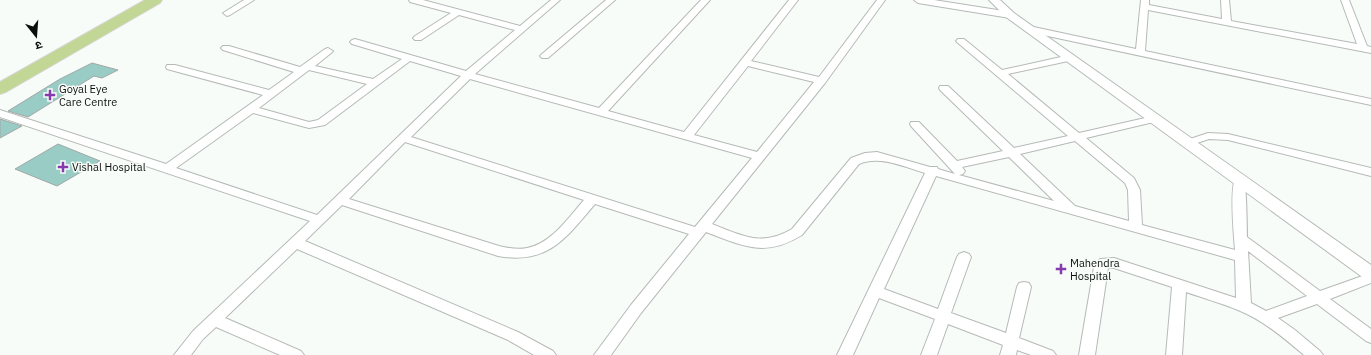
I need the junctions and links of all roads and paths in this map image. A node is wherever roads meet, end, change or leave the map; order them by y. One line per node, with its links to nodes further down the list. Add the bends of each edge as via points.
1 (141, 0): 36 (main road)
2 (155, 0): 40 (main road)
3 (250, 0): 16 (street)
4 (412, 0): 15 (street)
5 (556, 0): 19 (street)
6 (610, 0): 28 (street)
7 (706, 0): 44 (street)
8 (794, 0): 31 (street)
9 (881, 0): 37 (street)
10 (918, 0): 17 (street)
11 (994, 0): 17 (street)
12 (1225, 0): 18 (street)
13 (1345, 0): 25 (street)
14 (1145, 3): 18 (street); 27 (street)
15 (458, 12): 19 (street); 21 (street)
16 (227, 13)
17 (1010, 15): 20 (street)
18 (1227, 23): 25 (street)
19 (522, 29): 35 (street)
20 (1029, 29): 27 (street); 30 (street)
21 (418, 38)
22 (961, 41): 34 (street)
23 (356, 42): 29 (street)
24 (226, 48): 33 (street)
25 (1367, 50)
26 (328, 51): 33 (street)
27 (1140, 52): 42 (street)
28 (545, 56)
29 (410, 58): 35 (street); 38 (street)
30 (1070, 58): 34 (street); 46 (street)
31 (745, 62): 37 (street); 48 (street)
32 (171, 67): 41 (street)
33 (304, 69): 38 (street); 41 (street)
34 (1000, 73): 49 (street)
35 (468, 75): 44 (street); 50 (street)
36 (0, 78)
37 (821, 81): 53 (street)
38 (376, 83): 43 (street, via 316,125)
39 (944, 88): 52 (street)
40 (0, 89)
41 (271, 94): 43 (street)
42 (1371, 102)
43 (251, 109): 55 (street)
44 (601, 112): 48 (street)
45 (0, 113): 55 (street)
46 (1154, 119): 49 (street); 51 (street)
47 (915, 124): 54 (street)
48 (687, 136): 53 (street)
49 (1078, 137): 52 (street); 64 (street, via 1130,181 1134,190)
50 (403, 138): 60 (street); 61 (street)
51 (1188, 142): 57 (street, via 1208,136 1228,137); 58 (street)
52 (1011, 153): 54 (street); 62 (street)
53 (760, 157): 65 (street)
54 (953, 166): 59 (street)
55 (167, 169): 63 (street)
56 (933, 170): 59 (street); 65 (street, via 877,156 865,156 855,161 798,232 786,240 771,244 755,244); 74 (street)
57 (1371, 172)
58 (1240, 180): 66 (street); 70 (street)
59 (969, 181): 62 (street)
60 (593, 198): 61 (street, via 549,244 537,250 517,254 498,251); 65 (street)
61 (340, 200): 63 (street)
62 (1071, 210): 64 (street)
63 (319, 220): 67 (street)
64 (1136, 228): 69 (street)
65 (702, 229): 85 (street)
66 (1241, 239): 69 (street); 75 (street)
67 (296, 243): 79 (street); 84 (street, via 513,336)
68 (964, 257): 77 (street)
69 (1242, 257): 76 (street)
70 (1371, 274)
71 (1371, 278): 75 (street)
72 (1179, 285): 76 (street); 89 (street, via 1114,263 1105,263 1101,267); 90 (street)
73 (1024, 287): 81 (street)
74 (875, 291): 77 (street); 86 (street)
75 (1318, 297): 78 (street); 80 (street)
76 (1244, 306): 78 (street)
77 (943, 317): 81 (street); 87 (street)
78 (1265, 317): 91 (street)
79 (214, 320): 82 (street); 83 (street)
80 (1371, 337)
81 (1009, 348): 88 (street)
82 (182, 355)
83 (296, 355)
84 (548, 355)
85 (602, 355)
86 (845, 355)
87 (929, 355)
88 (1048, 355)
89 (1087, 355)
90 (1174, 355)
91 (1315, 355)

